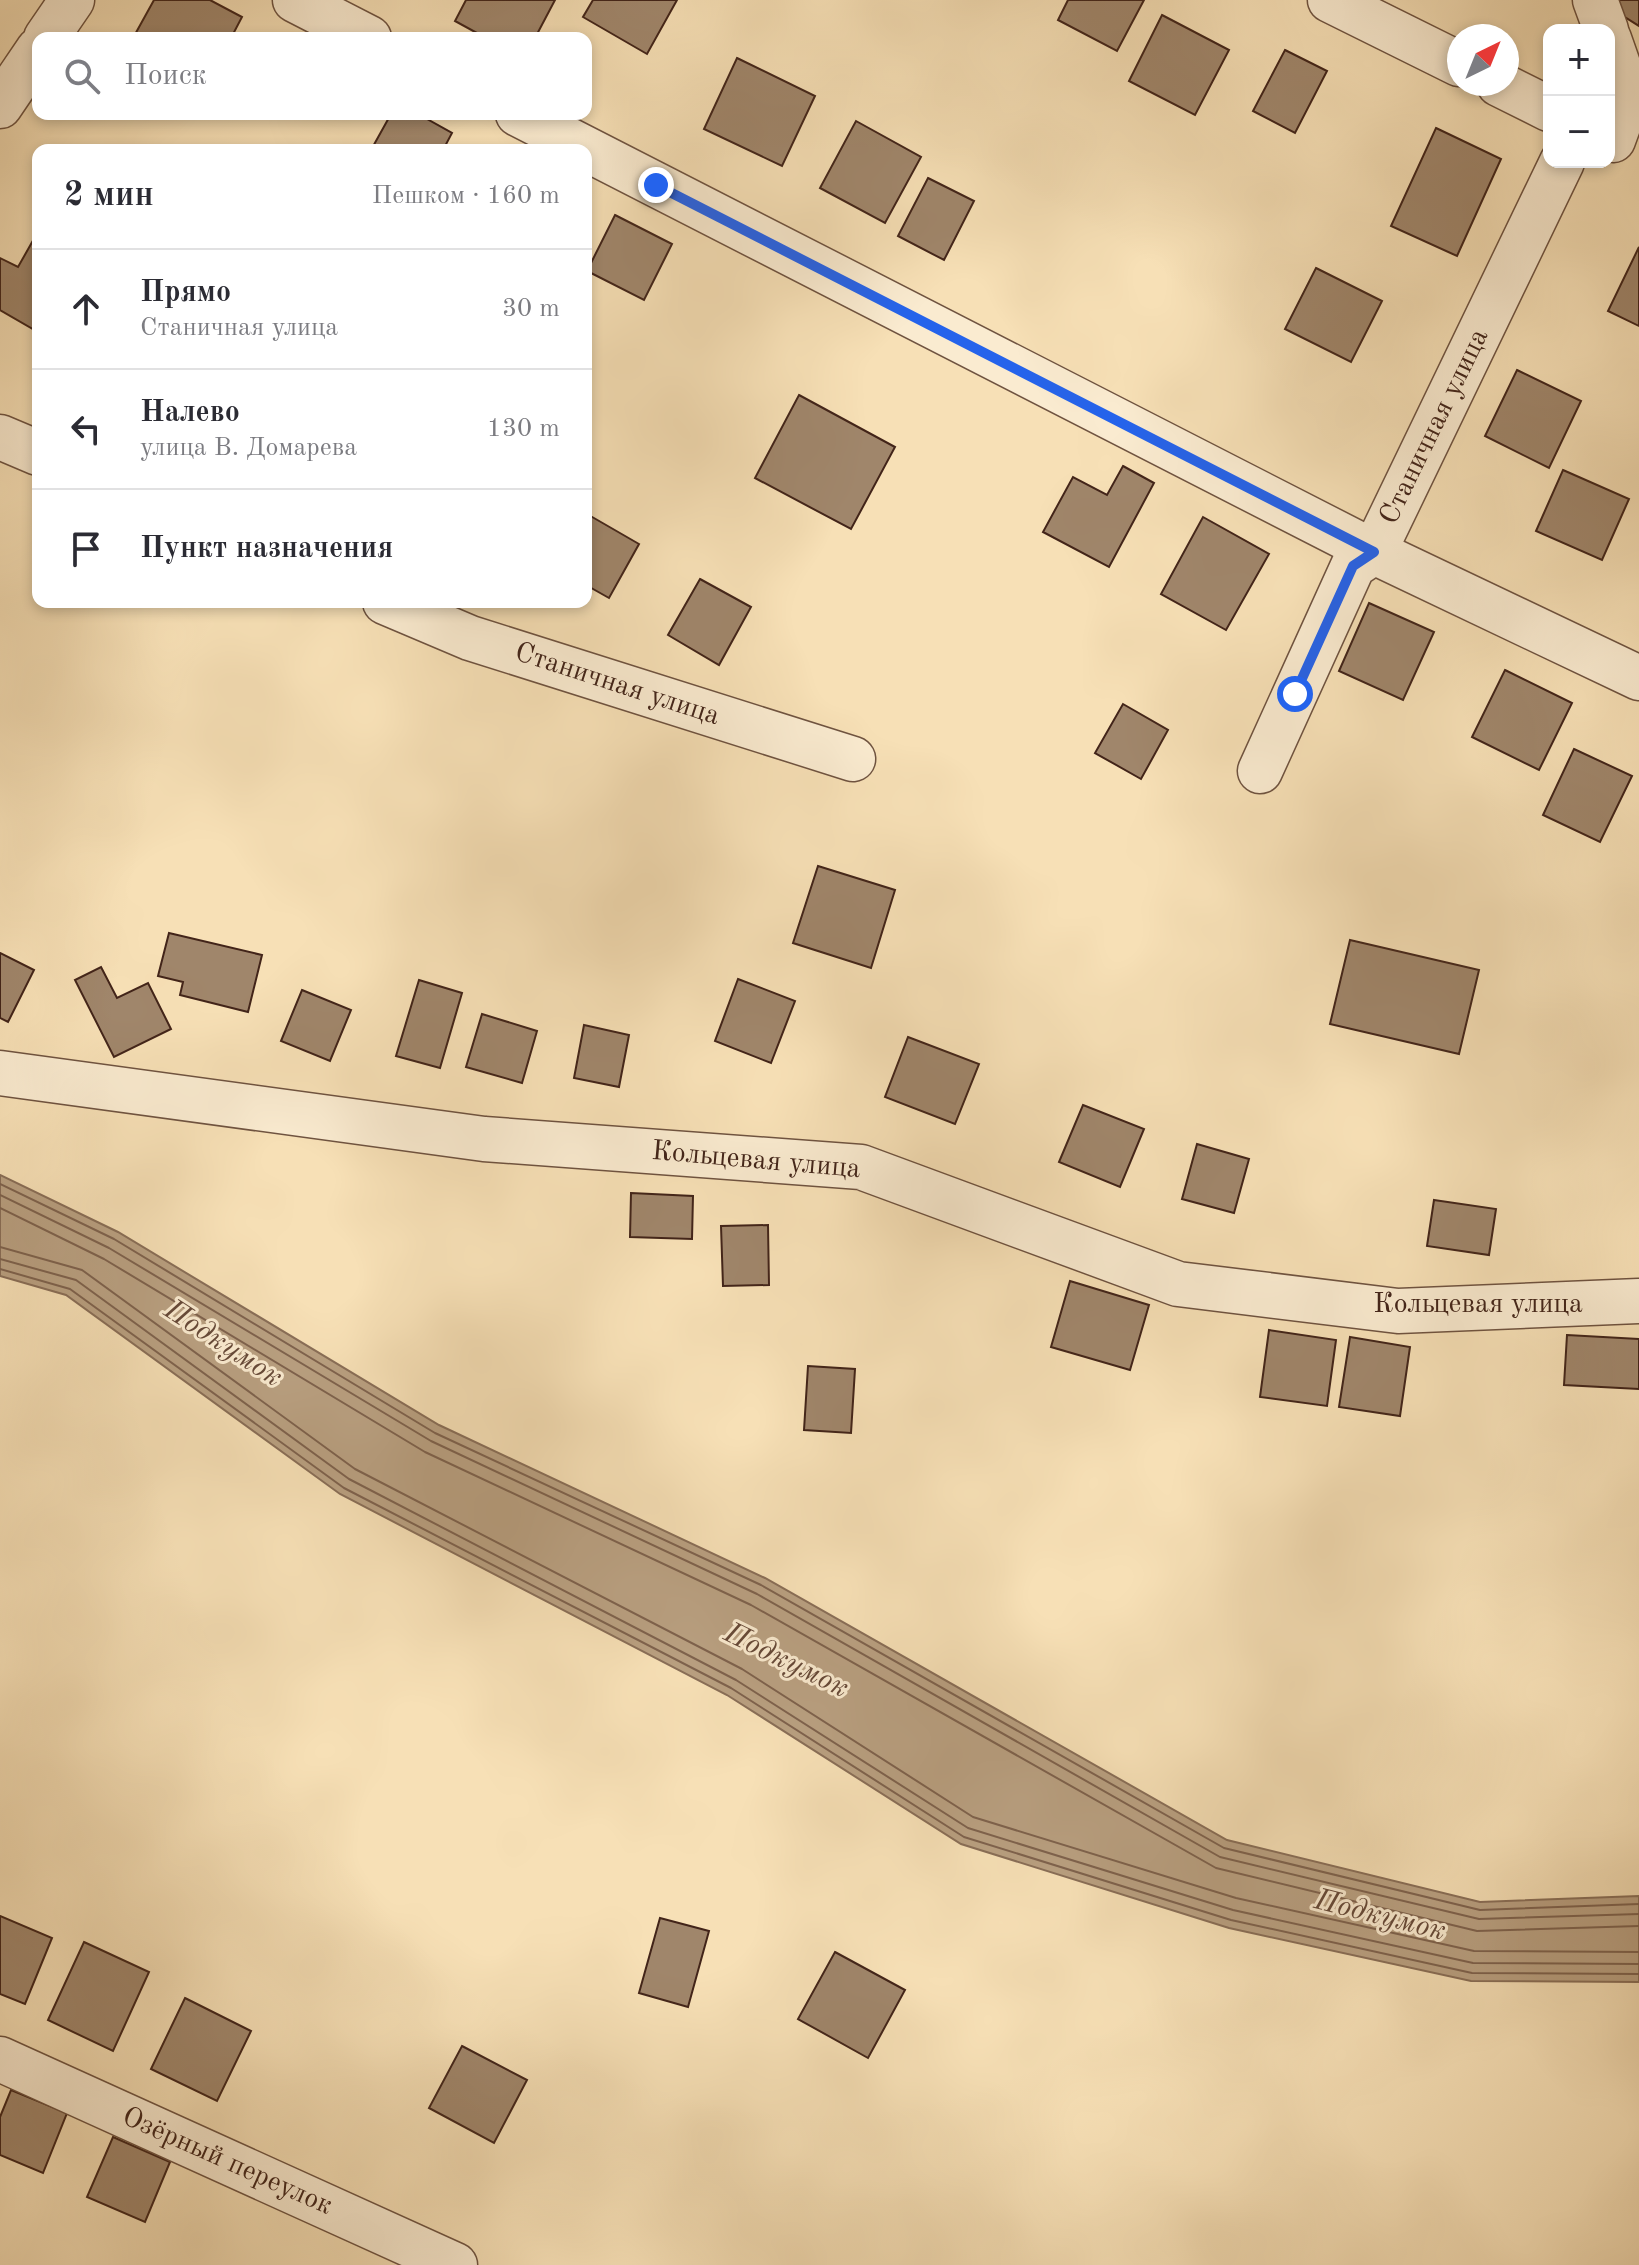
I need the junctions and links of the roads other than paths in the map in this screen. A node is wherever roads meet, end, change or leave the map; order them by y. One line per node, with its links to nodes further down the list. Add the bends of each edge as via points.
1 (72, 0): 6 (street)
2 (295, 0): 7 (street)
3 (1330, 0): 9 (street)
4 (1595, 0): 5 (street)
5 (1604, 24)
6 (50, 32)
7 (357, 32)
8 (1615, 56): 16 (street, via 1629,96)
9 (1447, 58)
10 (32, 59): 12 (street)
11 (1519, 94): 13 (street)
12 (0, 106)
13 (1543, 106)
14 (530, 120): 15 (street)
15 (577, 144)
16 (1620, 144)
17 (592, 152): 21 (street)
18 (1559, 168): 21 (street, Станичная улица)
19 (0, 437): 20 (street)
20 (32, 450)
21 (1374, 552): 23 (street); 25 (street, Станичная улица, via 1353,566)
22 (399, 608): 24 (street, Станичная улица, via 470,638)
23 (1639, 678)
24 (853, 759)
25 (1260, 771)
26 (0, 1073): 27 (street, Кольцевая улица, via 484,1139 861,1167 1178,1284 1398,1311)
27 (1639, 1301)
28 (0, 2059): 29 (street, Озёрный переулок)
29 (455, 2265)

